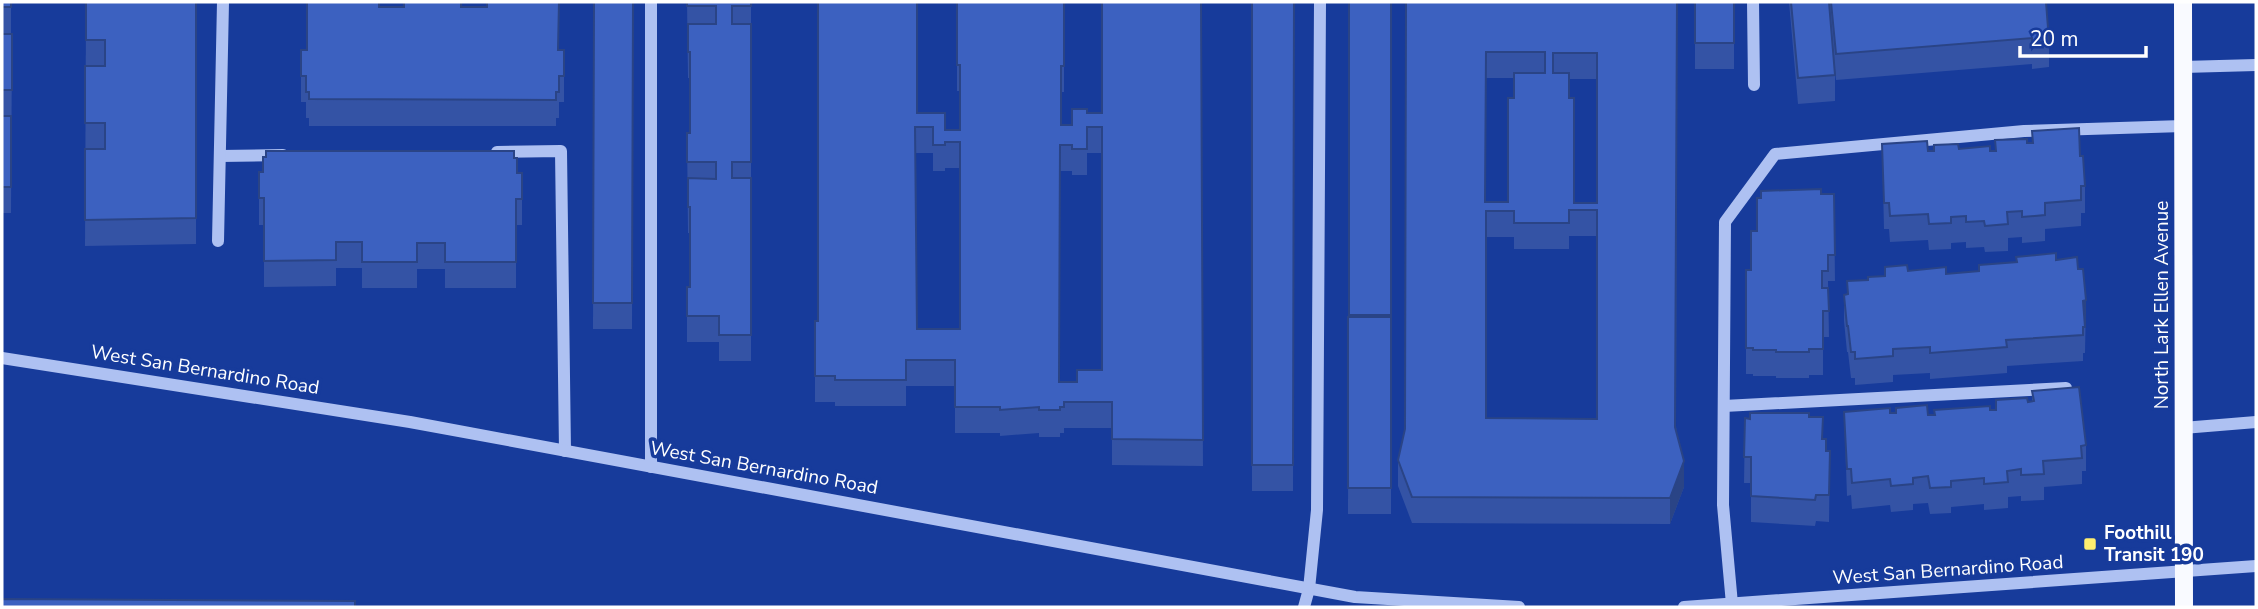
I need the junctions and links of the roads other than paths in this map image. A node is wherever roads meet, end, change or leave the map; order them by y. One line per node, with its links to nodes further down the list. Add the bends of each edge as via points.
1 (223, 2): 12 (street)
2 (651, 2): 20 (street)
3 (1320, 2): 23 (street, via 1317,510)
4 (1753, 2): 8 (street)
5 (2182, 2): 7 (main road, North Lark Ellen Avenue)
6 (2256, 65): 7 (street)
7 (2182, 67): 9 (main road, North Lark Ellen Avenue)
8 (1754, 85)
9 (2182, 126): 16 (street, via 2024,131 1775,154 1725,222); 18 (main road, North Lark Ellen Avenue)
10 (479, 152): 19 (street, via 561,152)
11 (302, 155): 12 (street)
12 (220, 156): 13 (street)
13 (218, 241)
14 (2, 358): 19 (street, West San Bernardino Road)
15 (2066, 388): 16 (street)
16 (1724, 406): 24 (street, via 1723,505)
17 (2256, 422): 18 (street)
18 (2183, 428): 22 (main road, North Lark Ellen Avenue)
19 (565, 451): 20 (street, West San Bernardino Road)
20 (651, 467): 23 (street, West San Bernardino Road)
21 (2256, 566): 22 (street, West San Bernardino Road)
22 (2183, 573): 24 (street, West San Bernardino Road); 28 (main road, North Lark Ellen Avenue)
23 (1309, 589): 25 (street); 26 (street, West San Bernardino Road, via 1355,597)
24 (1731, 604): 27 (street, West San Bernardino Road)
25 (1304, 607)
26 (1519, 607)
27 (1684, 607)
28 (2184, 607)

